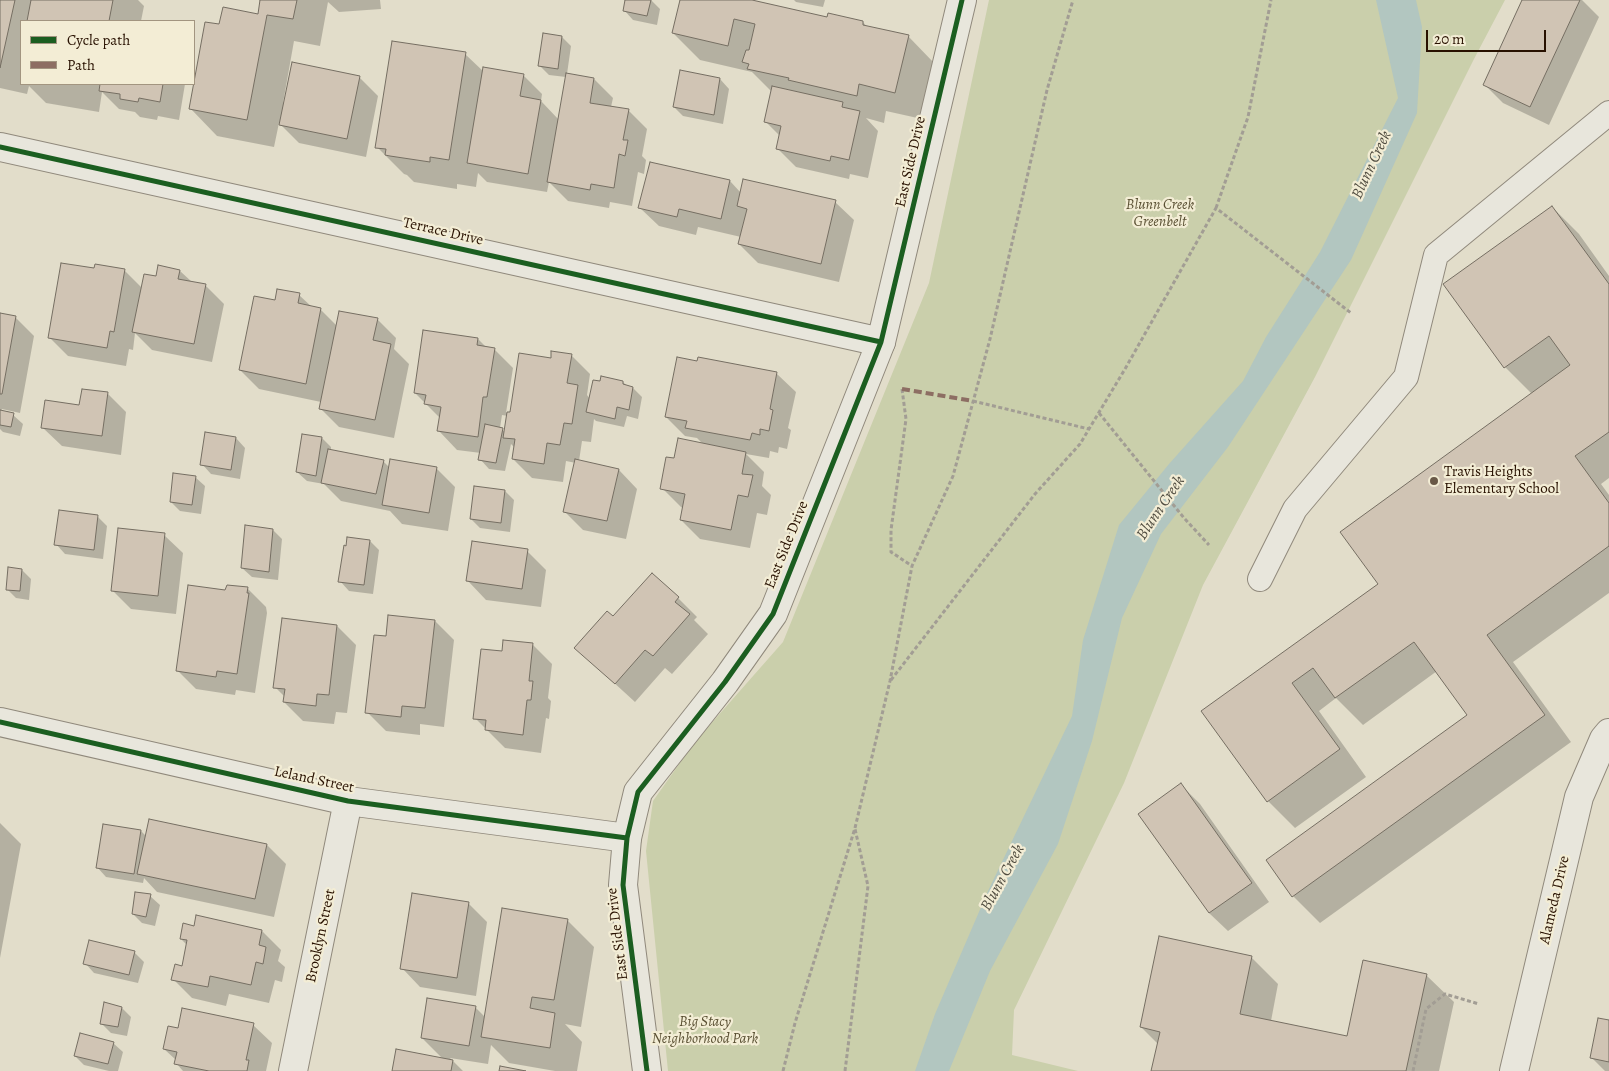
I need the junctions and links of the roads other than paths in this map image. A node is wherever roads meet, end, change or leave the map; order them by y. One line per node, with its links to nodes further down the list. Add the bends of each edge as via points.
1 (962, 0): 4 (street, East Side Drive)
2 (1609, 113): 5 (lane, via 1436,255 1406,377 1294,509)
3 (0, 147): 4 (street, Terrace Drive)
4 (881, 342): 9 (street, East Side Drive, via 773,614 725,682 638,792)
5 (1260, 579)
6 (0, 722): 8 (street, Leland Street)
7 (1609, 733): 12 (street, Alameda Drive, via 1579,797)
8 (348, 801): 9 (street, Leland Street); 10 (street, Brooklyn Street)
9 (627, 838): 11 (street, East Side Drive, via 624,885)
10 (293, 1071)
11 (647, 1071)
12 (1514, 1071)

